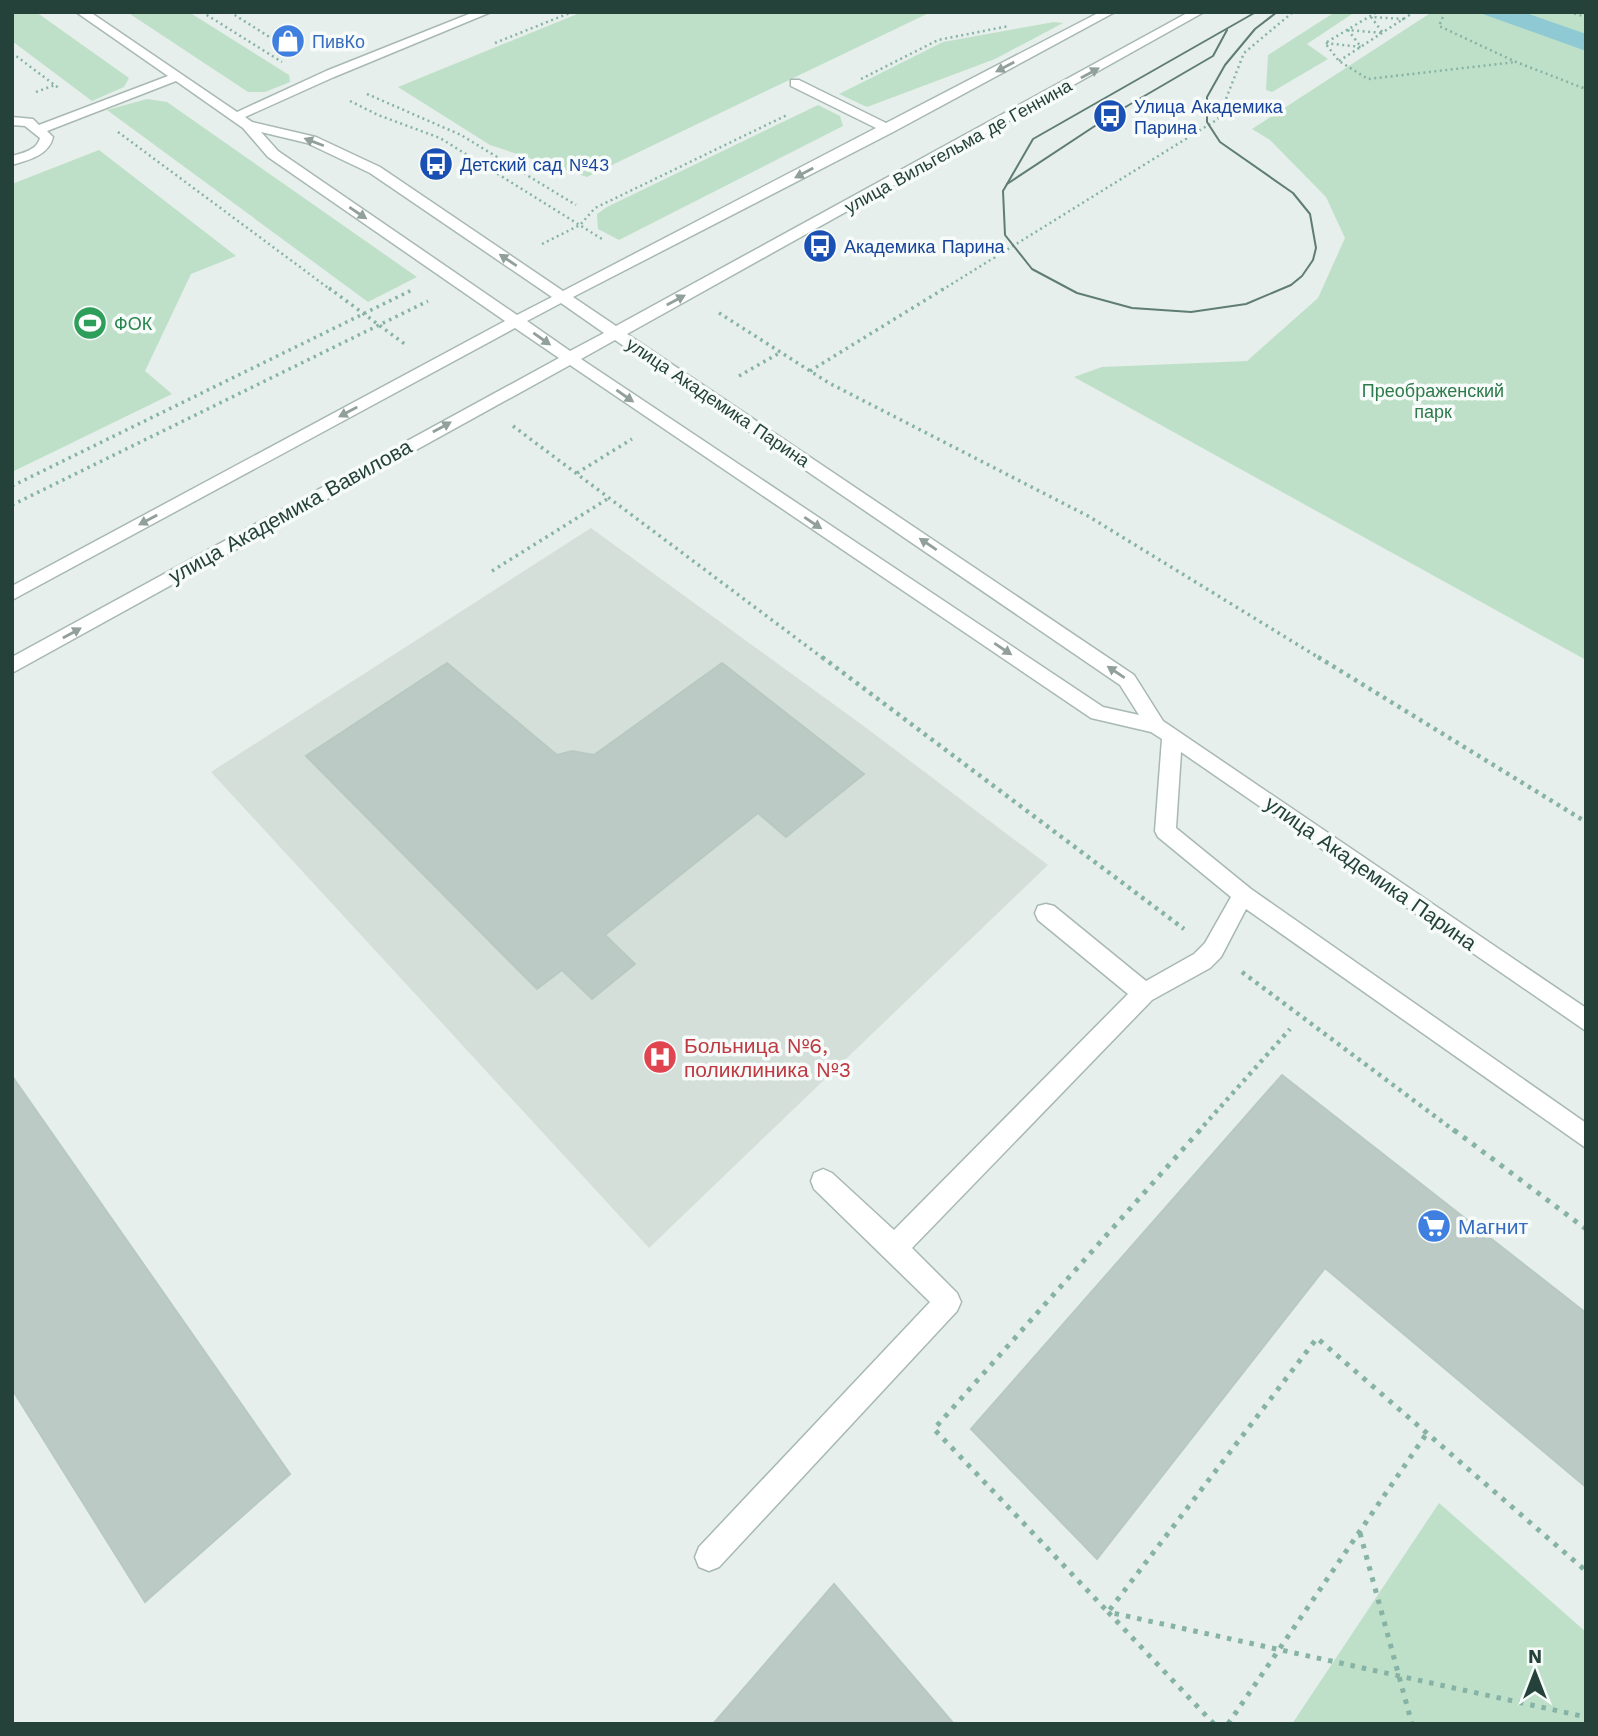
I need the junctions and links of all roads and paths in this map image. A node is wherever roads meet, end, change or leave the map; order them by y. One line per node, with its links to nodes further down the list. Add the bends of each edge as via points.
1 (82, 12): 25 (street, улица Академика Парина)
2 (202, 12): 26 (path)
3 (230, 12): 24 (path)
4 (485, 12): 24 (street)
5 (1109, 12): 34 (street, one-way to 34)
6 (1198, 12): 43 (street, улица Вильгельма де Геннина, one-way to 6)
7 (1293, 12): 51 (path, via 1244,53 1218,120)
8 (1377, 12): 13 (path)
9 (1414, 12): 15 (path)
10 (1436, 12): 12 (path)
11 (1569, 12): 14 (path)
12 (1444, 13): 23 (path, via 1439,26)
13 (1371, 16): 15 (path); 17 (path); 18 (path)
14 (1586, 17)
15 (1404, 19): 18 (path)
16 (1012, 25): 29 (path, via 938,40)
17 (1348, 30): 18 (path); 19 (path); 20 (path)
18 (1383, 33): 20 (path)
19 (1325, 43): 20 (path); 22 (path)
20 (1361, 47): 22 (path)
21 (12, 53): 30 (path)
22 (1339, 61): 23 (path, via 1367,79)
23 (1516, 62): 28 (path)
24 (330, 74): 26 (street); 37 (path, via 461,135)
25 (176, 77): 30 (street); 31 (street, улица Академика Парина)
26 (313, 83): 31 (street); 38 (path, via 377,115 440,138)
27 (795, 83): 29 (street)
28 (1586, 89)
29 (825, 97): 34 (street); 38 (path, via 595,208)
30 (89, 111): 35 (street); 45 (path)
31 (235, 117): 33 (street, улица Академика Парина)
32 (12, 121): 35 (street, via 28,122)
33 (248, 125): 39 (street, улица Академика Парина, one-way to 33, via 375,170 311,140); 42 (street, улица Академика Парина, one-way to 42, via 273,154)
34 (888, 128): 40 (street, one-way to 40)
35 (37, 130): 36 (street, via 47,137 46,145)
36 (12, 161)
37 (576, 205)
38 (580, 225): 39 (path); 40 (path)
39 (508, 260): 44 (street, улица Академика Парина)
40 (636, 260): 44 (street)
41 (425, 284): 45 (path)
42 (463, 285): 46 (street, улица Академика Парина); 47 (path)
43 (689, 293): 48 (street, улица Вильгельма де Геннина, one-way to 43); 51 (path)
44 (564, 298): 46 (street); 48 (street, улица Академика Парина)
45 (363, 313): 47 (path); 53 (path)
46 (516, 321): 50 (street, улица Академика Парина, one-way to 50); 57 (street, one-way to 57)
47 (377, 324): 49 (path); 55 (path)
48 (616, 333): 50 (street, улица Вильгельма де Геннина); 59 (street, улица Академика Парина, one-way to 48, via 1127,680)
49 (408, 347)
50 (568, 357): 58 (street, улица Академика Вавилова, one-way to 50); 59 (street, улица Академика Парина, one-way to 59, via 1098,713)
51 (810, 370): 60 (path, via 1088,516)
52 (514, 427): 54 (path)
53 (12, 486)
54 (609, 498): 56 (path); 63 (path)
55 (12, 505)
56 (492, 571)
57 (12, 594)
58 (12, 666)
59 (1164, 731): 61 (street, via 1165,831); 65 (street, улица Академика Парина)
60 (1586, 822)
61 (1243, 895): 63 (street); 67 (street)
62 (1046, 913): 64 (street)
63 (1213, 950): 64 (street, via 1202,961); 69 (path)
64 (1144, 993): 70 (street)
65 (1586, 1021)
66 (1290, 1028): 75 (path, via 934,1429)
67 (1586, 1137)
68 (822, 1181): 70 (street)
69 (1586, 1229)
70 (894, 1248): 73 (street, via 948,1302)
71 (1427, 1433): 72 (path); 74 (path); 75 (path, via 1317,1338)
72 (1360, 1532): 76 (path); 77 (path)
73 (709, 1557)
74 (1586, 1571)
75 (1108, 1612): 76 (path); 79 (path)
76 (1279, 1650): 77 (path); 80 (path)
77 (1399, 1676): 78 (path); 81 (path)
78 (1586, 1717)
79 (1214, 1724)
80 (1228, 1724)
81 (1412, 1724)

